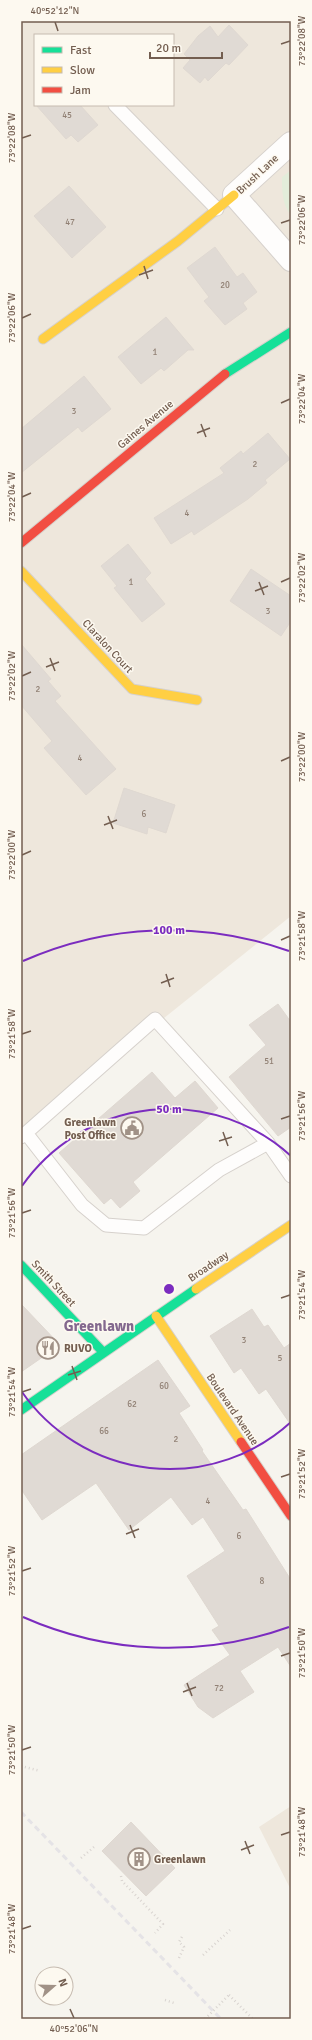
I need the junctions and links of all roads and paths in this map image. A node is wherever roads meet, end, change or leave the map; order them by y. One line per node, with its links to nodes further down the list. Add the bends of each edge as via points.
1 (115, 106): 4 (lane)
2 (291, 143): 3 (street, Brush Lane)
3 (234, 195): 4 (street); 5 (street, Brush Lane)
4 (217, 209): 7 (street, via 178,241)
5 (291, 260)
6 (291, 332): 8 (street, Gaines Avenue, via 220,377)
7 (43, 339)
8 (21, 543)
9 (21, 571): 10 (street, Claralon Court, via 132,689)
10 (197, 700)
11 (24, 1135): 12 (lane, via 82,1205 106,1225 144,1228 219,1170); 12 (lane, via 154,1019)
12 (268, 1143): 13 (lane)
13 (291, 1176)
14 (291, 1225): 16 (street, Broadway)
15 (21, 1265): 17 (street, Smith Street)
16 (156, 1316): 17 (street, Broadway); 19 (street, Boulevard Avenue)
17 (103, 1352): 18 (street, Broadway)
18 (21, 1410)
19 (291, 1516)
20 (21, 1766): 21 (path)
21 (40, 1771)
22 (94, 1847): 23 (path)
23 (81, 1858)
24 (121, 1876): 26 (path, via 122,1881 163,1924)
25 (230, 1930): 28 (path)
26 (155, 1933)
27 (183, 1935): 29 (path, via 178,1942 184,1947)
28 (203, 1955)
29 (179, 1958)
30 (165, 2000): 31 (path)
31 (174, 2003)
32 (205, 2019): 33 (path, bridge, via 229,1995)
33 (253, 2019)

